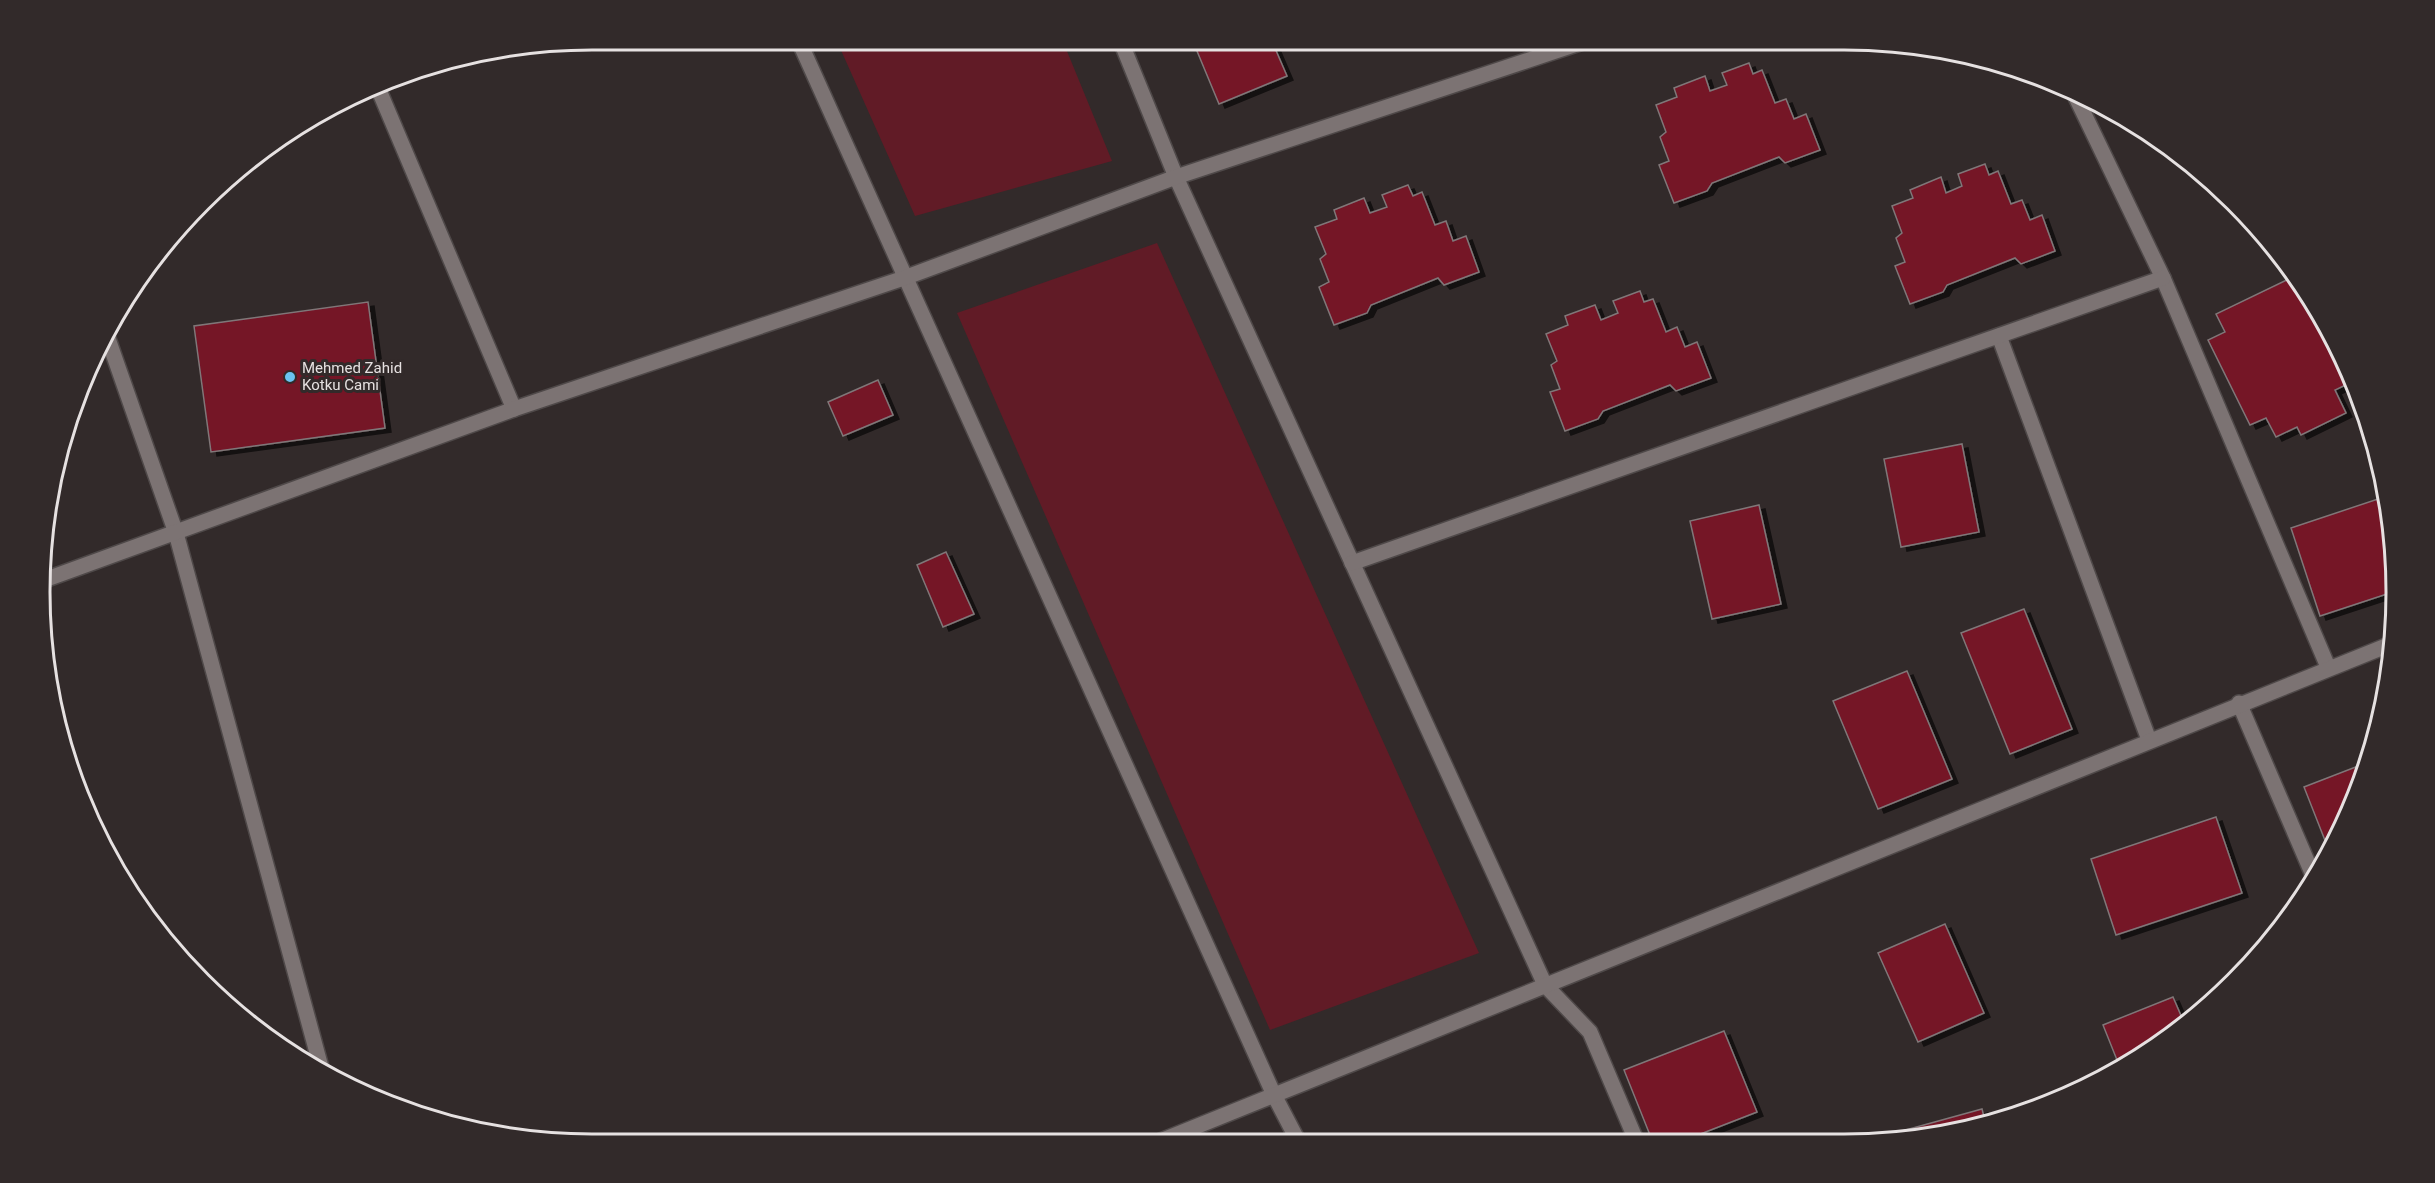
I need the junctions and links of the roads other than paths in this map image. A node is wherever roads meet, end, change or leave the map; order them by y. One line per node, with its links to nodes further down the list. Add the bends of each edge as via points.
1 (803, 50): 7 (street)
2 (1124, 50): 6 (street)
3 (1559, 50): 6 (street)
4 (380, 93): 11 (street)
5 (2079, 103): 8 (street)
6 (1176, 177): 7 (street); 13 (street)
7 (904, 278): 11 (street); 22 (street)
8 (2163, 278): 9 (street); 16 (street)
9 (1999, 336): 13 (street); 18 (street)
10 (110, 343): 12 (street)
11 (514, 409): 12 (street)
12 (176, 533): 14 (street); 21 (street)
13 (1352, 563): 20 (street)
14 (50, 577)
15 (2382, 647): 16 (street)
16 (2328, 667): 17 (street)
17 (2240, 703): 18 (street); 19 (street)
18 (2149, 740): 20 (street)
19 (2310, 867)
20 (1545, 985): 22 (street); 25 (street, via 1590,1032)
21 (319, 1060)
22 (1274, 1095): 23 (street); 24 (street)
23 (1180, 1133)
24 (1293, 1133)
25 (1633, 1133)

